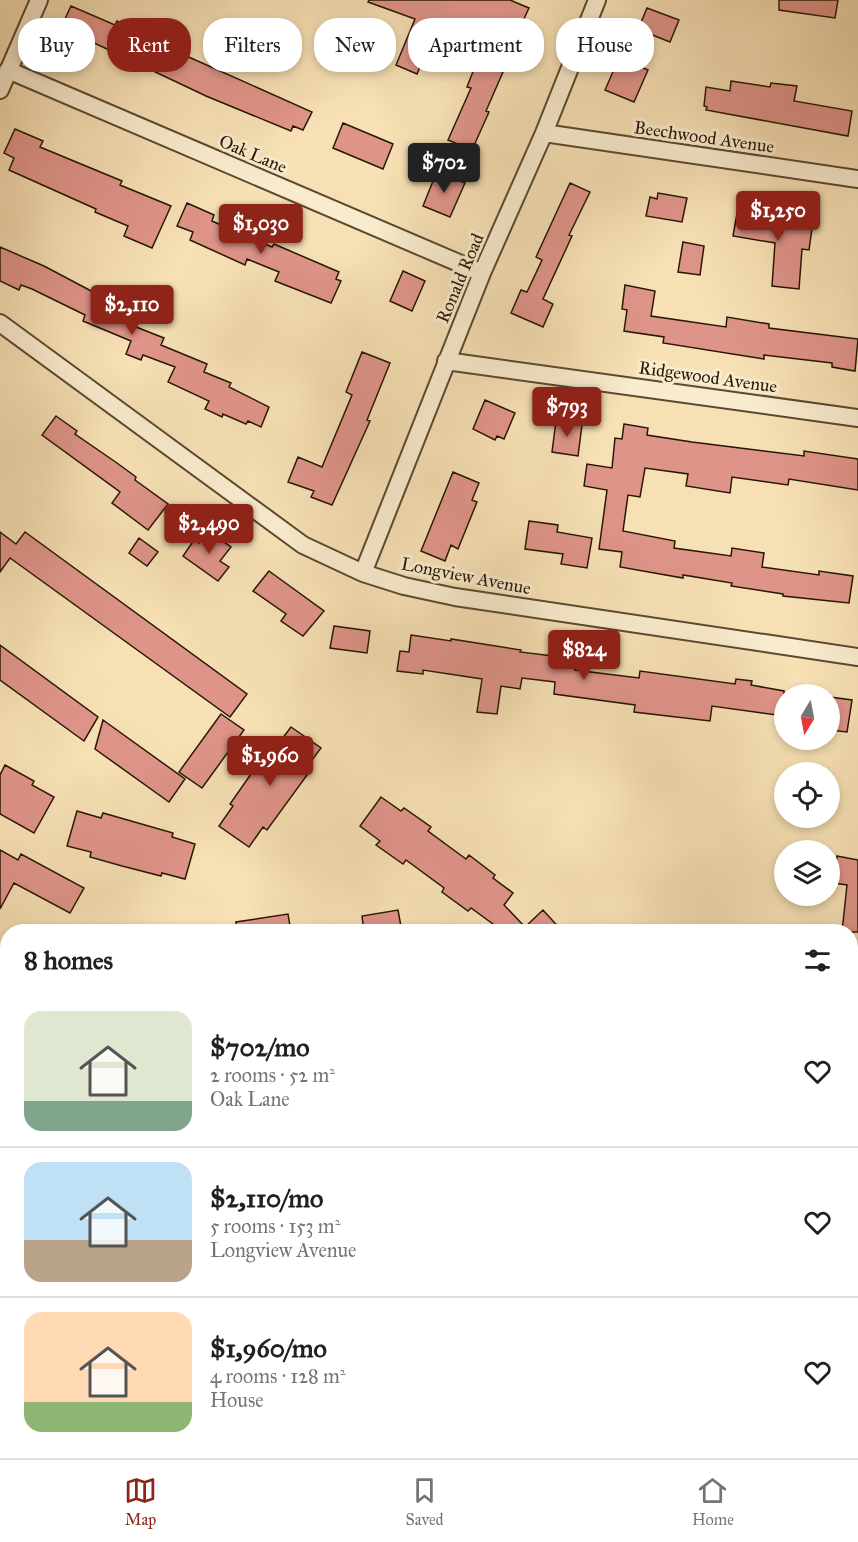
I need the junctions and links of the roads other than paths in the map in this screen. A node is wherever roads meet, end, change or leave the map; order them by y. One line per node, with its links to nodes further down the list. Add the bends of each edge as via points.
1 (39, 0): 3 (street)
2 (591, 2): 5 (street, Ronald Road)
3 (8, 70): 4 (street); 7 (street, Oak Lane)
4 (0, 90)
5 (544, 133): 6 (street, Beechwood Avenue); 7 (street, Ronald Road)
6 (858, 179)
7 (482, 273): 9 (street, Ronald Road)
8 (0, 323): 11 (street, Longview Avenue, via 303,545)
9 (446, 360): 10 (street, Ridgewood Avenue); 11 (street, Ronald Road)
10 (858, 418)
11 (363, 573): 12 (street, Longview Avenue, via 455,597)
12 (858, 657)

